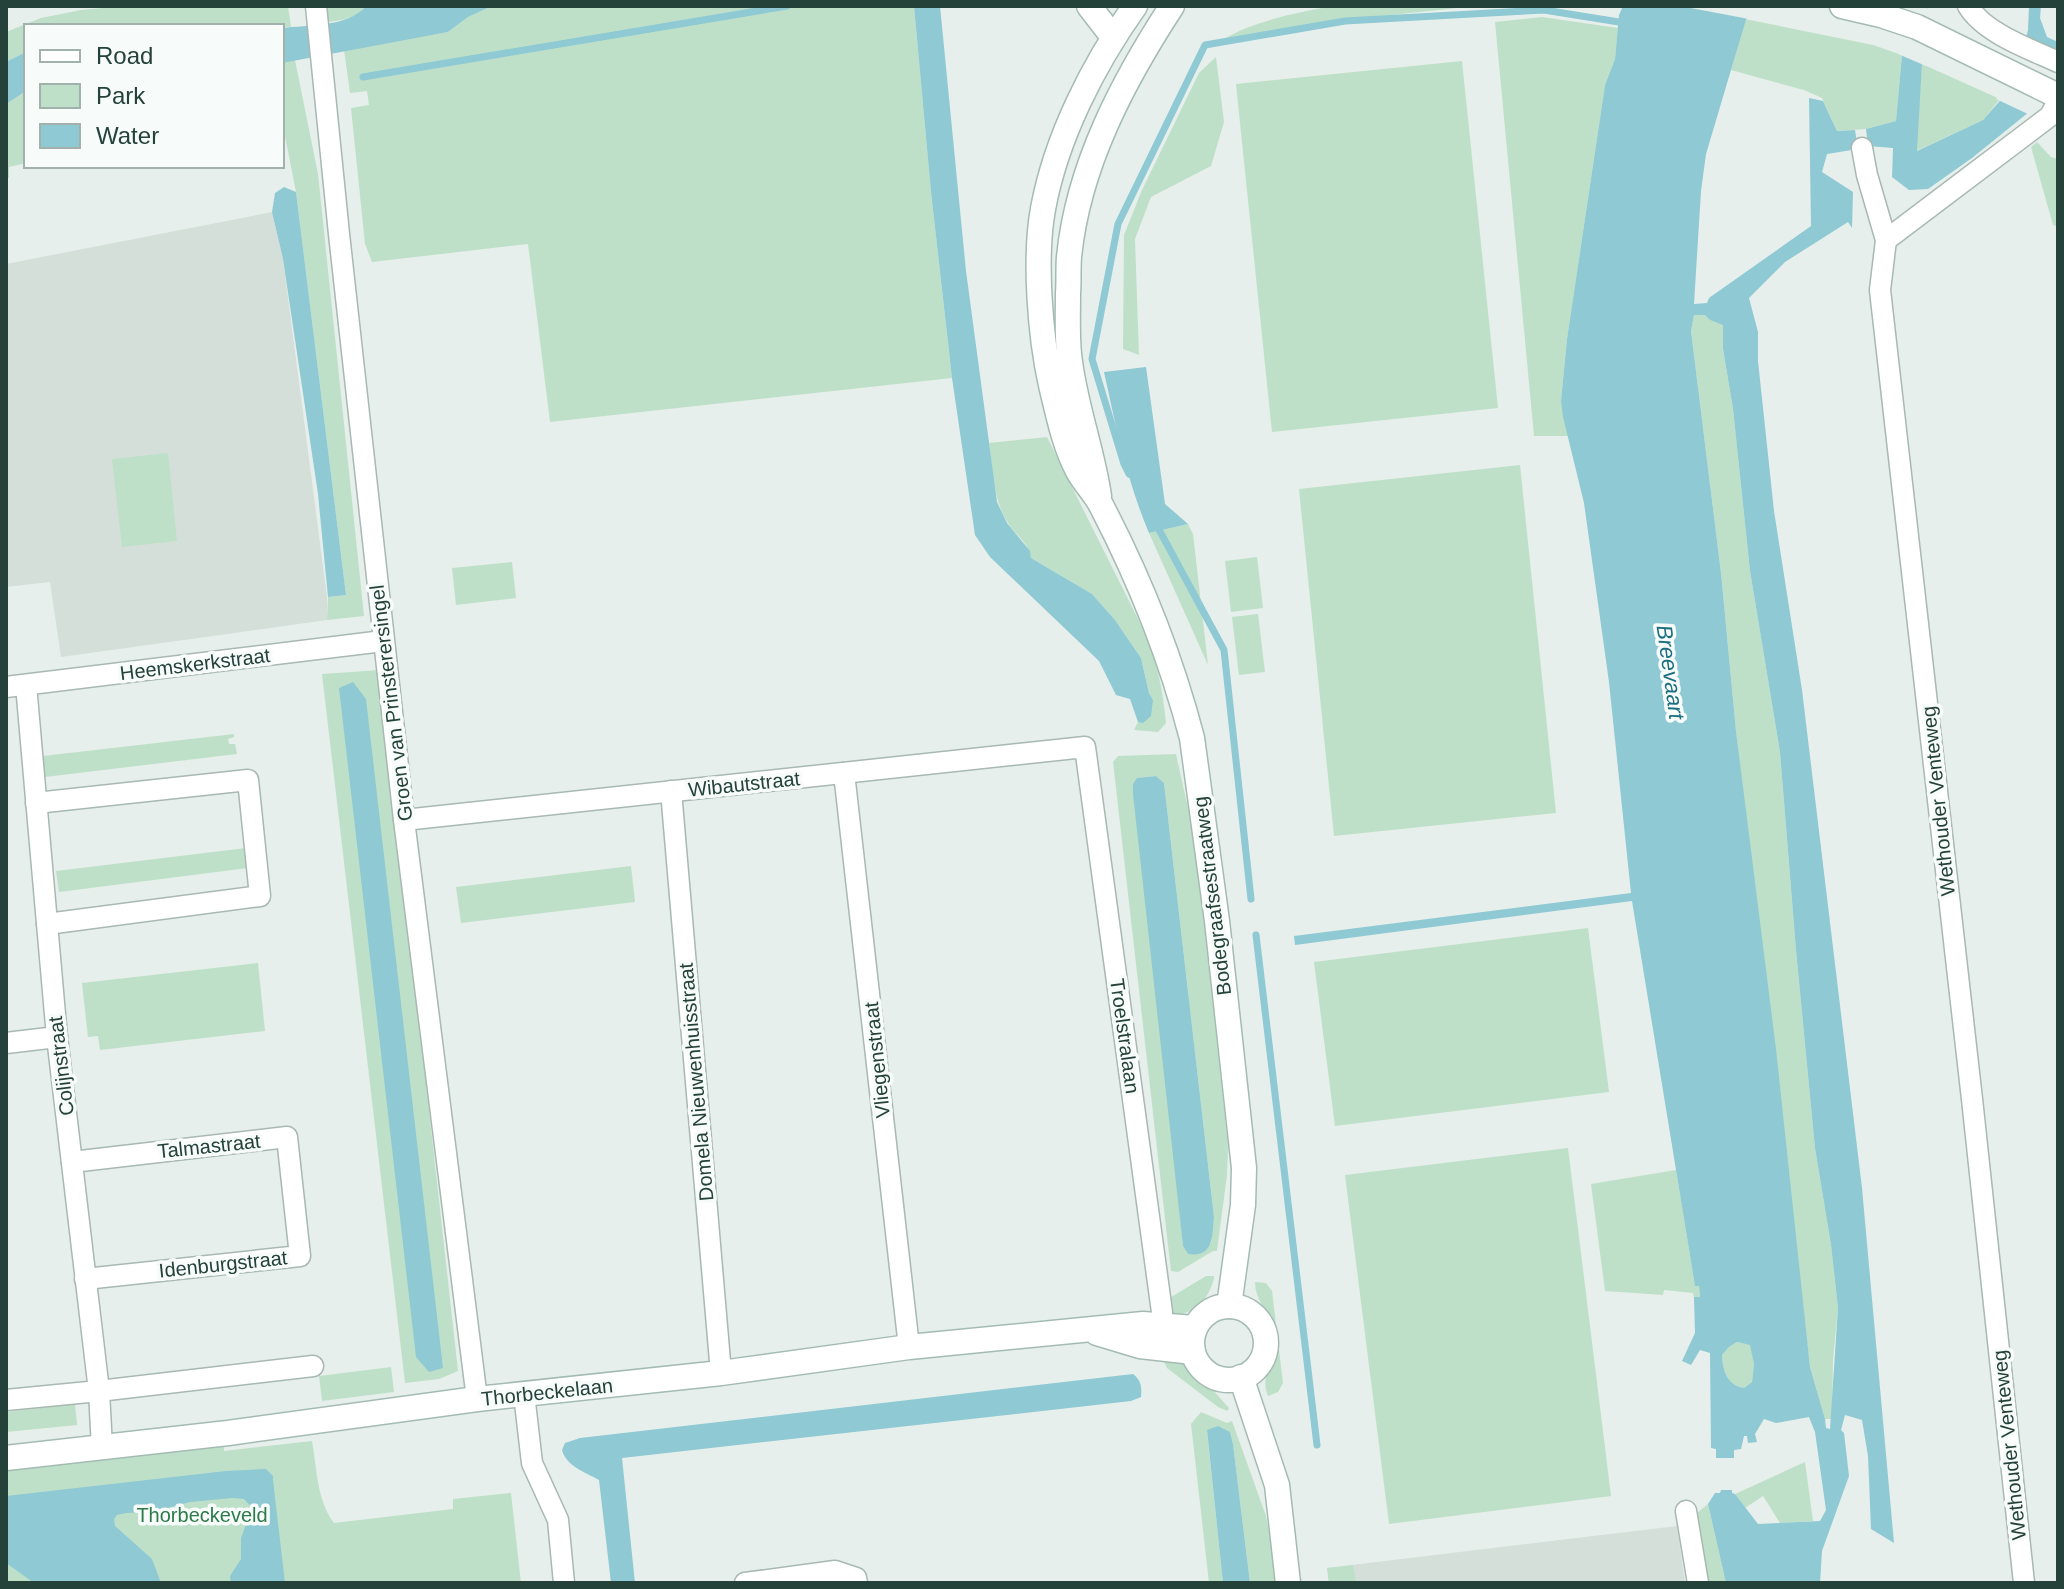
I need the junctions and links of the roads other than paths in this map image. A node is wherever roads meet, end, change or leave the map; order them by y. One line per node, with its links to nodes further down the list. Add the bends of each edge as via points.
1 (1089, 6): 7 (main road)
2 (1135, 6): 7 (main road, Bodegraafsestraatweg)
3 (1172, 6): 12 (main road, Bodegraafsestraatweg, via 1114,107 1095,152 1069,256 1074,395)
4 (1842, 6): 9 (main road, via 1917,27)
5 (1968, 6): 8 (street, via 1991,29)
6 (316, 9): 13 (street, Groen van Prinsterersingel)
7 (1113, 37): 12 (main road, Bodegraafsestraatweg, via 1060,150 1040,236 1047,368 1078,472)
8 (2058, 62)
9 (2056, 97): 11 (street, via 2050,116)
10 (1862, 148): 11 (street)
11 (1886, 240): 46 (street, Wethouder Venteweg, via 1880,290)
12 (1100, 503): 26 (main road, Bodegraafsestraatweg, via 1148,602 1186,715 1198,773 1244,1168)
13 (383, 641): 14 (street, Heemskerkstraat); 19 (street, Groen van Prinsterersingel)
14 (16, 686): 18 (street, Colijnstraat)
15 (1085, 747): 16 (street, Wibautstraat); 27 (street, Troelstralaan)
16 (844, 773): 17 (street, Wibautstraat); 30 (street, Vliegenstraat)
17 (671, 791): 19 (street, Wibautstraat); 32 (street, Domela Nieuwenhuisstraat)
18 (36, 803): 20 (street, Colijnstraat); 20 (street, via 248,780 260,896)
19 (404, 820): 36 (street, Groen van Prinsterersingel)
20 (47, 924): 21 (street, Colijnstraat)
21 (57, 1037): 22 (street); 23 (street, Colijnstraat)
22 (6, 1043)
23 (72, 1162): 24 (street, Talmastraat, via 287,1137); 25 (street, Colijnstraat)
24 (294, 1197): 25 (street, Idenburgstraat, via 300,1256)
25 (85, 1279): 34 (street, Colijnstraat)
26 (1229, 1306): 29 (main road, via 1206,1314); 33 (main road, via 1255,1317 1265,1337 1262,1359)
27 (1161, 1326): 28 (main road, Thorbeckelaan); 29 (main road, Thorbeckelaan)
28 (1088, 1330): 29 (main road, Thorbeckelaan, via 1140,1346); 30 (main road, Thorbeckelaan)
29 (1194, 1340): 33 (main road, via 1199,1364 1215,1377)
30 (909, 1347): 32 (main road, Thorbeckelaan)
31 (313, 1366): 34 (street)
32 (721, 1373): 35 (main road, Thorbeckelaan)
33 (1241, 1377): 44 (main road, via 1277,1485)
34 (99, 1391): 37 (street); 38 (street, Colijnstraat)
35 (524, 1394): 36 (main road, Thorbeckelaan); 41 (street, via 532,1463 558,1520)
36 (477, 1399): 38 (main road, Thorbeckelaan)
37 (6, 1400)
38 (102, 1448): 39 (main road, Thorbeckelaan)
39 (6, 1458)
40 (1686, 1511): 45 (street)
41 (564, 1583)
42 (745, 1583): 43 (street, via 835,1571)
43 (857, 1583)
44 (1288, 1583)
45 (1698, 1583)
46 (2024, 1583)

